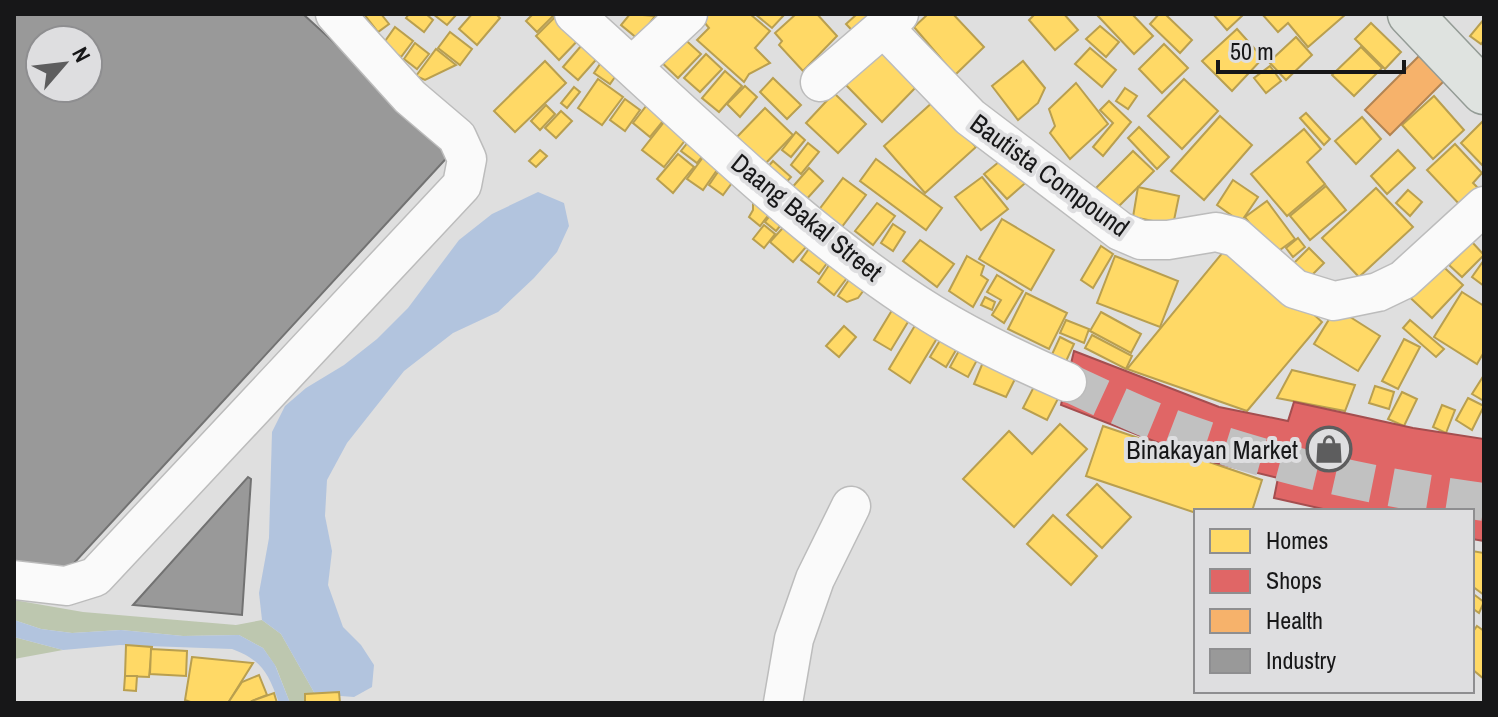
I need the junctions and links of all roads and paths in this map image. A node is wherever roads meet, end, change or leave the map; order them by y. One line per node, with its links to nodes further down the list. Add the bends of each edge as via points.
1 (335, 14): 12 (street, via 410,97 457,137 467,159 462,185 95,577 66,586)
2 (574, 14): 6 (street, Daang Bakal Street)
3 (688, 14): 6 (street)
4 (1410, 14): 8 (main road)
5 (892, 21): 7 (street); 9 (street, Bautista Compound, via 970,117 1120,231 1141,240 1216,232 1236,237 1307,294 1334,301 1378,292 1403,280)
6 (632, 66): 10 (street, Daang Bakal Street, via 859,262 931,313)
7 (820, 82)
8 (1484, 92)
9 (1484, 206)
10 (1050, 375)
11 (851, 506): 13 (street, via 802,615)
12 (14, 580)
13 (783, 703)

